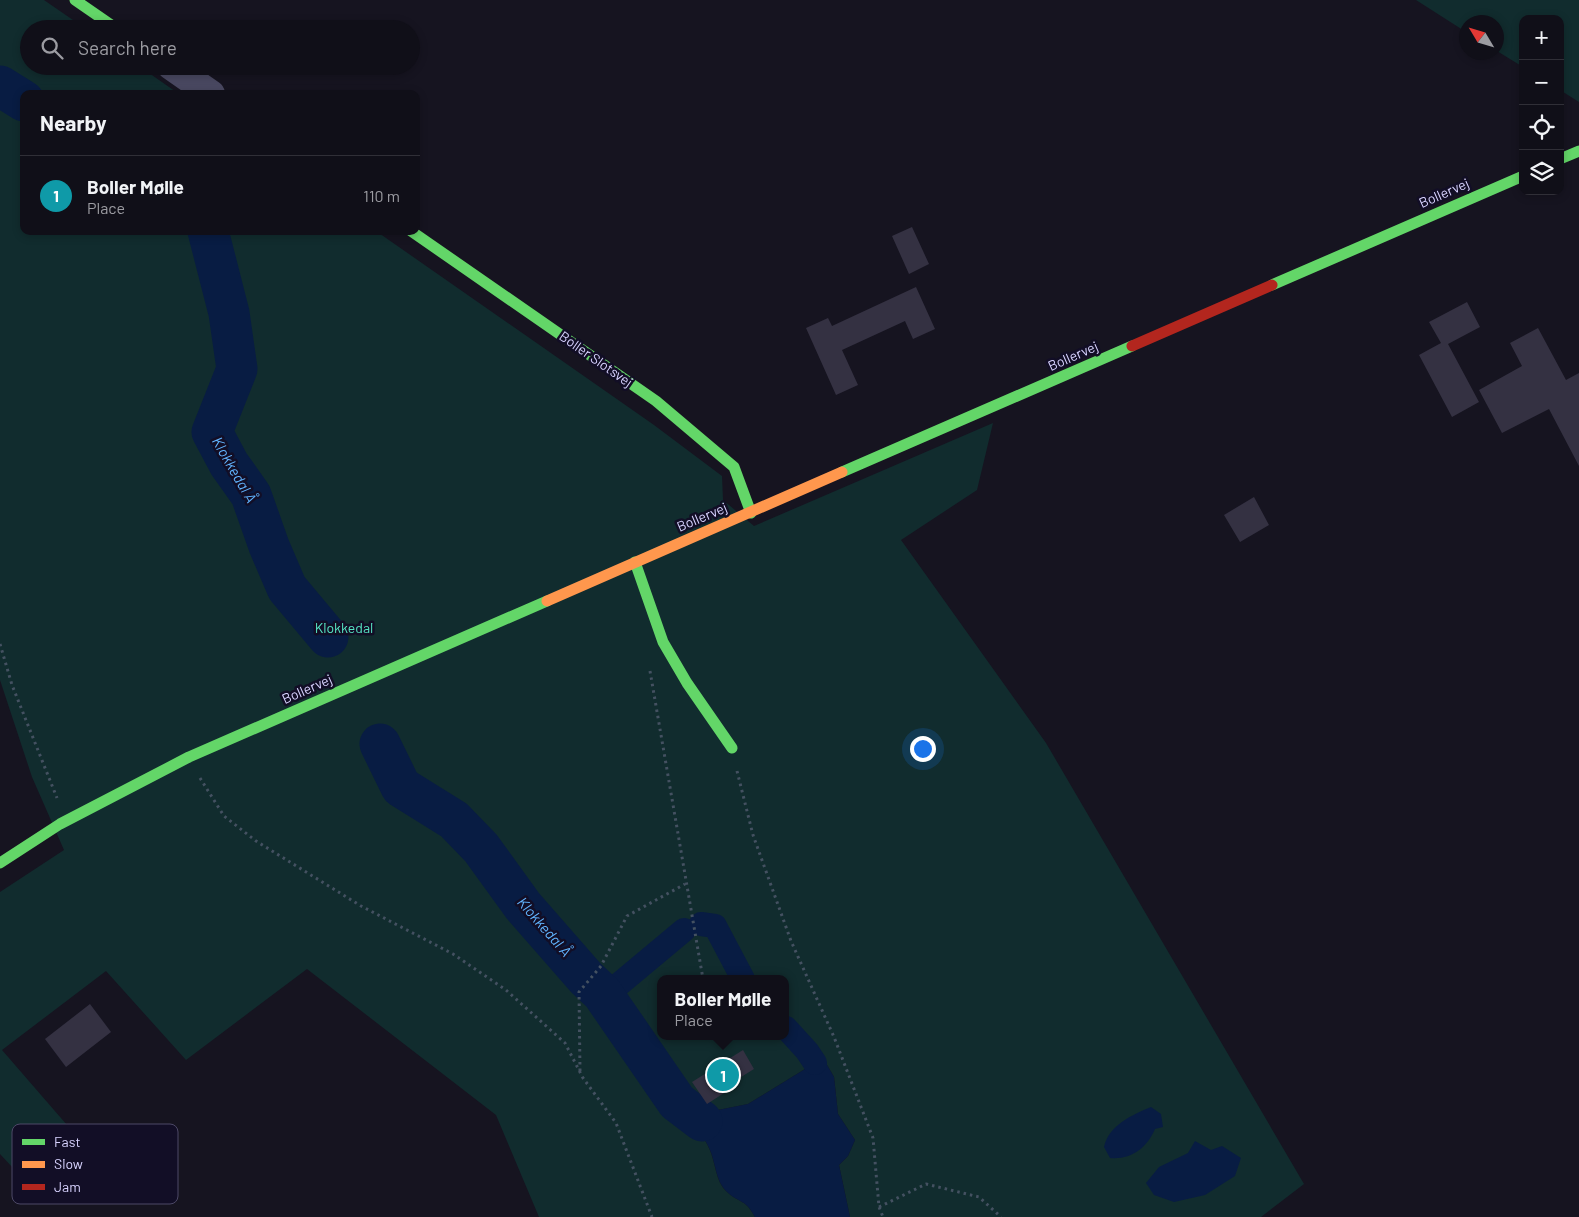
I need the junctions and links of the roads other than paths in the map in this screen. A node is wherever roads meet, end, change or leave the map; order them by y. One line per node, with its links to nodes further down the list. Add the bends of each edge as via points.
1 (75, 0): 2 (main road)
2 (104, 20)
3 (184, 75): 4 (street)
4 (205, 90)
5 (1579, 151): 6 (main road)
6 (1564, 157)
7 (1519, 178): 9 (main road, Bollervej)
8 (417, 235): 9 (main road, Boller Slotsvej, via 656,400 734,467)
9 (751, 513): 10 (main road, Bollervej)
10 (635, 562): 11 (main road, via 664,643); 12 (main road, Bollervej, via 188,757 66,821)
11 (732, 748)
12 (0, 863)

